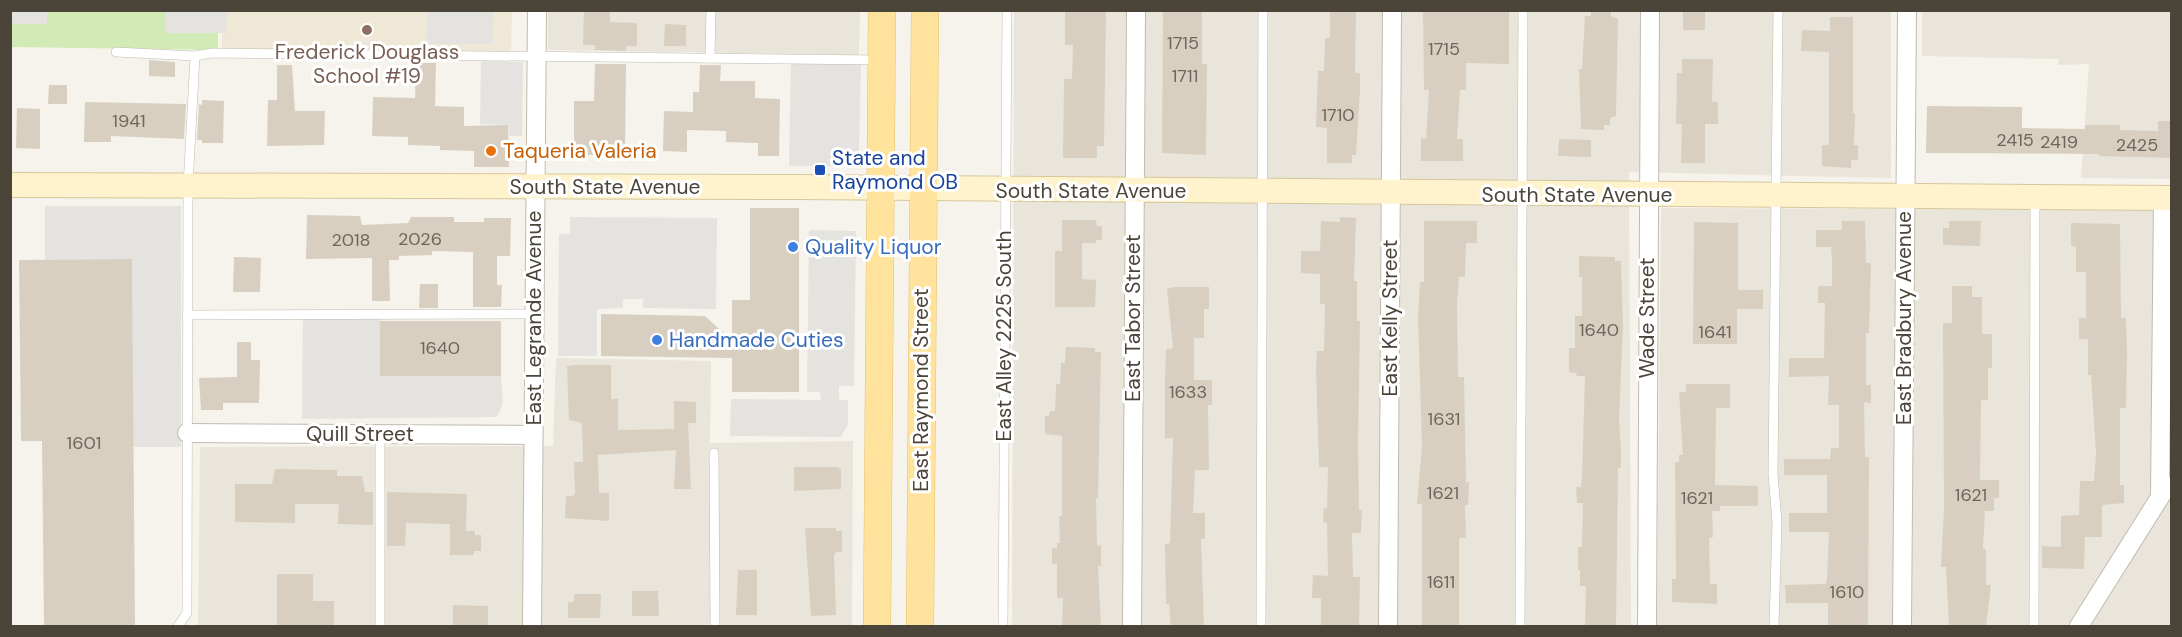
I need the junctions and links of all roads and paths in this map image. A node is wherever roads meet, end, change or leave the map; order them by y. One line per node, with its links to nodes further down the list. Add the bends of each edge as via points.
1 (537, 10): 15 (street, East Legrande Avenue)
2 (711, 10): 16 (lane)
3 (882, 10): 17 (main road, East Raymond Street)
4 (925, 10): 22 (main road, East Raymond Street)
5 (1007, 10): 23 (lane, East Alley 2225 South)
6 (1136, 10): 24 (street, East Tabor Street)
7 (1263, 10): 25 (lane)
8 (1392, 10): 26 (street, East Kelly Street)
9 (1523, 10): 27 (lane)
10 (1650, 10): 28 (street, Wade Street)
11 (1778, 10): 29 (lane)
12 (1907, 10): 30 (street, East Bradbury Avenue)
13 (116, 52): 14 (lane)
14 (195, 56): 15 (lane, via 212,53); 19 (lane)
15 (536, 56): 16 (lane); 20 (street, East Legrande Avenue)
16 (710, 58): 17 (lane)
17 (881, 60): 21 (main road, East Raymond Street)
18 (10, 185): 19 (street, South State Avenue)
19 (188, 186): 20 (street, South State Avenue); 34 (lane)
20 (534, 187): 21 (street, South State Avenue); 33 (street, East Legrande Avenue)
21 (880, 188): 22 (street, South State Avenue); 45 (main road, East Raymond Street)
22 (922, 189): 23 (street, South State Avenue); 46 (main road, East Raymond Street)
23 (1005, 190): 24 (street, South State Avenue); 47 (lane, East Alley 2225 South)
24 (1134, 191): 25 (street, South State Avenue); 48 (street, East Tabor Street)
25 (1263, 192): 26 (street, South State Avenue); 49 (lane)
26 (1390, 193): 27 (street, South State Avenue); 50 (street, East Kelly Street)
27 (1521, 194): 28 (street, South State Avenue); 51 (lane)
28 (1648, 195): 29 (street, South State Avenue); 52 (street, Wade Street)
29 (1778, 196): 30 (street, South State Avenue); 53 (lane)
30 (1905, 197): 31 (street, South State Avenue); 54 (street, East Bradbury Avenue)
31 (2035, 197): 32 (street, South State Avenue); 55 (lane)
32 (2167, 198): 40 (street)
33 (535, 314): 34 (lane); 37 (street, East Legrande Avenue)
34 (187, 315): 35 (lane)
35 (187, 433): 36 (street, Quill Street); 41 (lane, via 187,613)
36 (380, 434): 37 (street, Quill Street); 42 (lane)
37 (533, 435): 43 (street, East Legrande Avenue)
38 (714, 453): 44 (lane)
39 (2172, 478): 40 (street)
40 (2160, 496): 56 (street)
41 (178, 627)
42 (380, 627)
43 (532, 627)
44 (715, 627)
45 (877, 627)
46 (920, 627)
47 (1003, 627)
48 (1132, 627)
49 (1261, 627)
50 (1388, 627)
51 (1520, 627)
52 (1647, 627)
53 (1774, 627)
54 (1902, 627)
55 (2034, 627)
56 (2079, 627)

